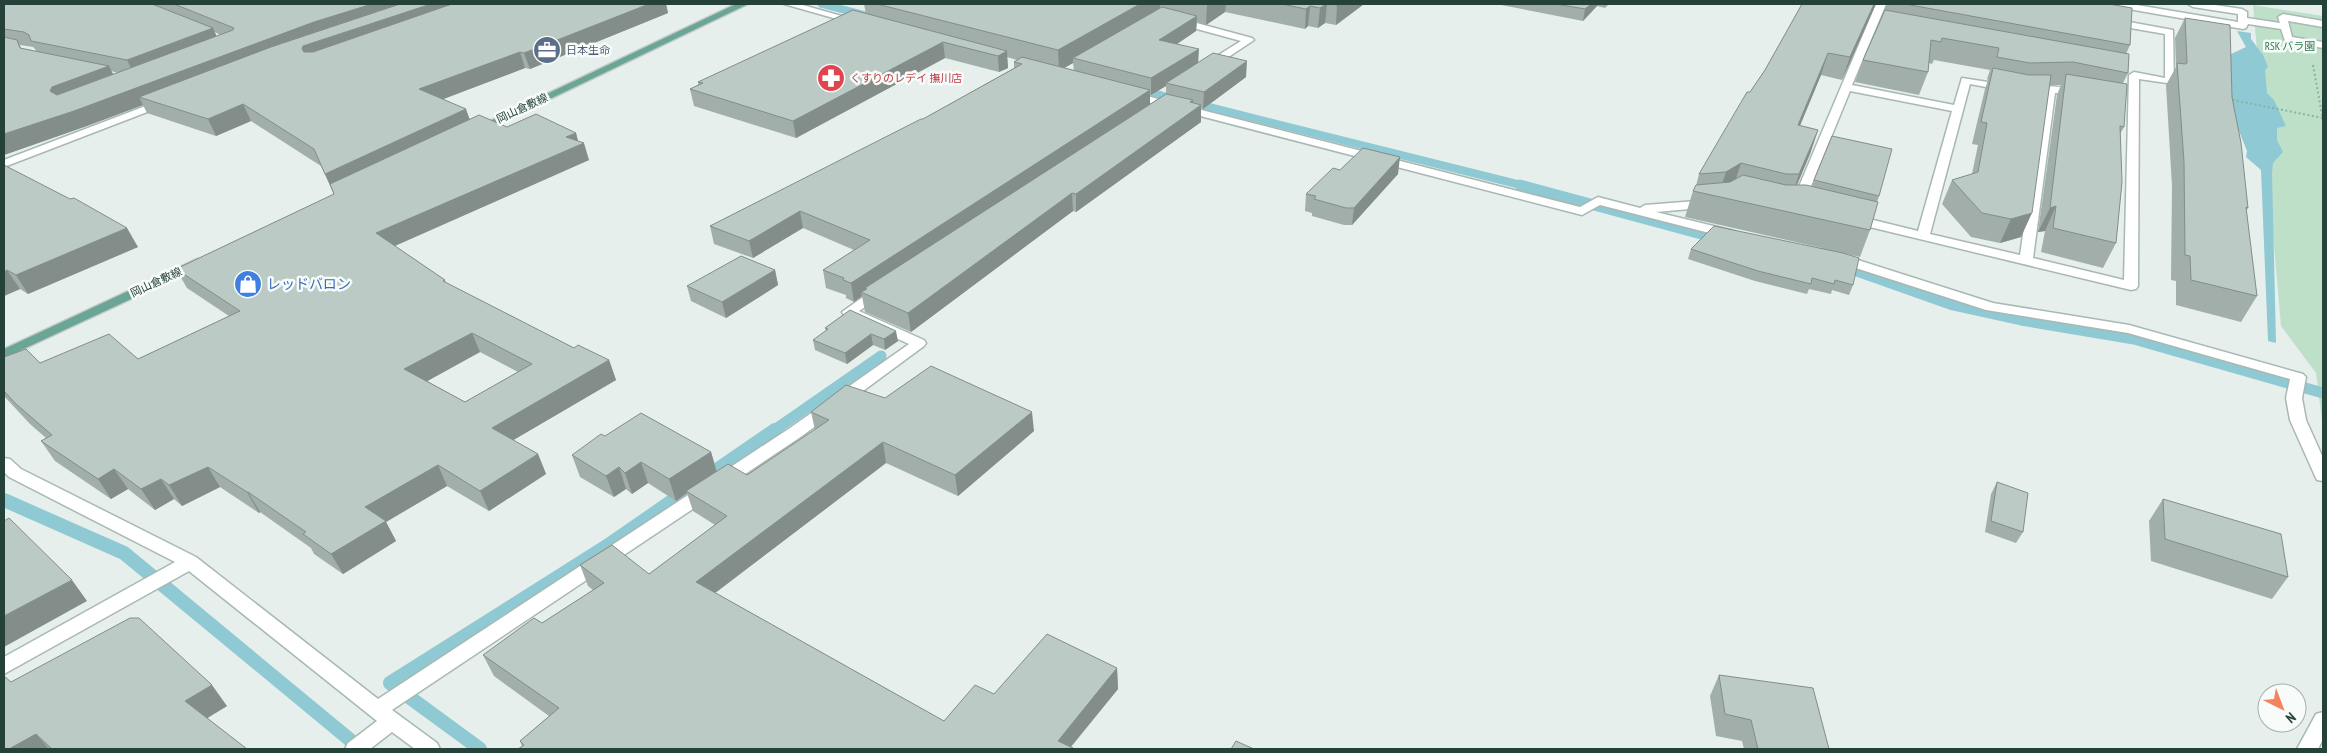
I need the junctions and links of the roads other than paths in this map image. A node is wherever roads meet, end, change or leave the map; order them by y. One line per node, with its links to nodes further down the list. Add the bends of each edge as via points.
1 (743, 4): 20 (main road, 岡山倉敷線)
2 (789, 4): 9 (street)
3 (1881, 4): 14 (street, via 1877,26)
4 (2117, 4): 8 (street, via 2243,26)
5 (2194, 4): 8 (street, via 2242,12)
6 (1170, 19): 13 (street, via 1249,40)
7 (2105, 20): 30 (street, via 2170,32 2170,82 2130,74 2131,286)
8 (2243, 20): 11 (street)
9 (864, 24)
10 (2323, 24): 11 (street, via 2282,17)
11 (2285, 27): 12 (street, via 2288,39)
12 (2323, 45)
13 (1199, 72)
14 (1846, 87): 19 (street); 23 (street)
15 (2050, 90): 17 (street); 19 (street, via 2020,90 1966,80); 30 (street)
16 (1125, 93): 24 (street, via 1582,211 1598,201)
17 (2089, 95)
18 (174, 98): 21 (street)
19 (1958, 109): 26 (street)
20 (462, 137)
21 (7, 160)
22 (1722, 202): 24 (street)
23 (1797, 206)
24 (1634, 210): 27 (street)
25 (1845, 217): 26 (street)
26 (1922, 236): 30 (street)
27 (1747, 238)
28 (1823, 254): 34 (street, via 1991,307 2128,329 2298,377 2294,398 2298,420)
29 (210, 256): 32 (main road, 岡山倉敷線)
30 (2026, 261)
31 (890, 284): 37 (street, via 848,312 919,343 796,432 404,692)
32 (4, 354)
33 (4, 463): 35 (street, via 15,473)
34 (2323, 476)
35 (190, 562): 36 (street); 37 (street)
36 (4, 666)
37 (384, 716): 39 (street, via 372,736); 40 (street)
38 (2323, 720): 41 (street)
39 (355, 749)
40 (430, 749)
41 (2307, 749)

